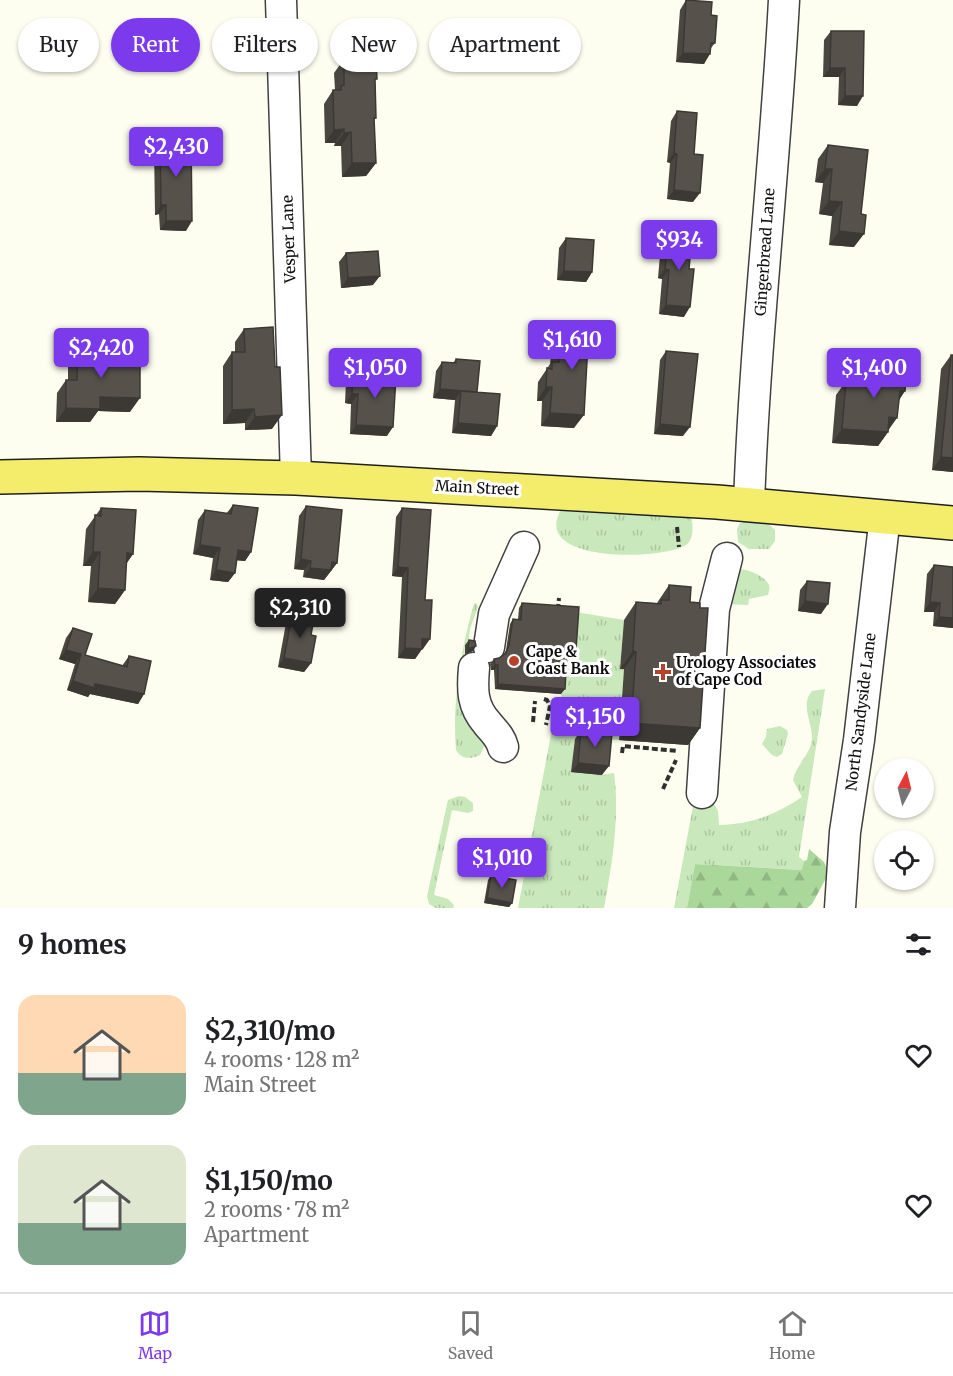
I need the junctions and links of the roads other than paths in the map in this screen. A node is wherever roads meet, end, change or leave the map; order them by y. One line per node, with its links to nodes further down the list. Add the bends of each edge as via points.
1 (281, 0): 4 (street, Vesper Lane)
2 (783, 0): 5 (street, Gingerbread Lane)
3 (0, 477): 4 (main road, Main Street, via 139,474)
4 (296, 478): 5 (main road, Main Street)
5 (749, 504): 6 (main road, Main Street)
6 (885, 516): 7 (main road, Main Street); 12 (street, North Sandyside Lane, via 845,832)
7 (953, 523)
8 (514, 553): 10 (street, via 481,658 488,702)
9 (727, 558): 11 (street, via 714,609)
10 (514, 732)
11 (702, 793)
12 (840, 908)

